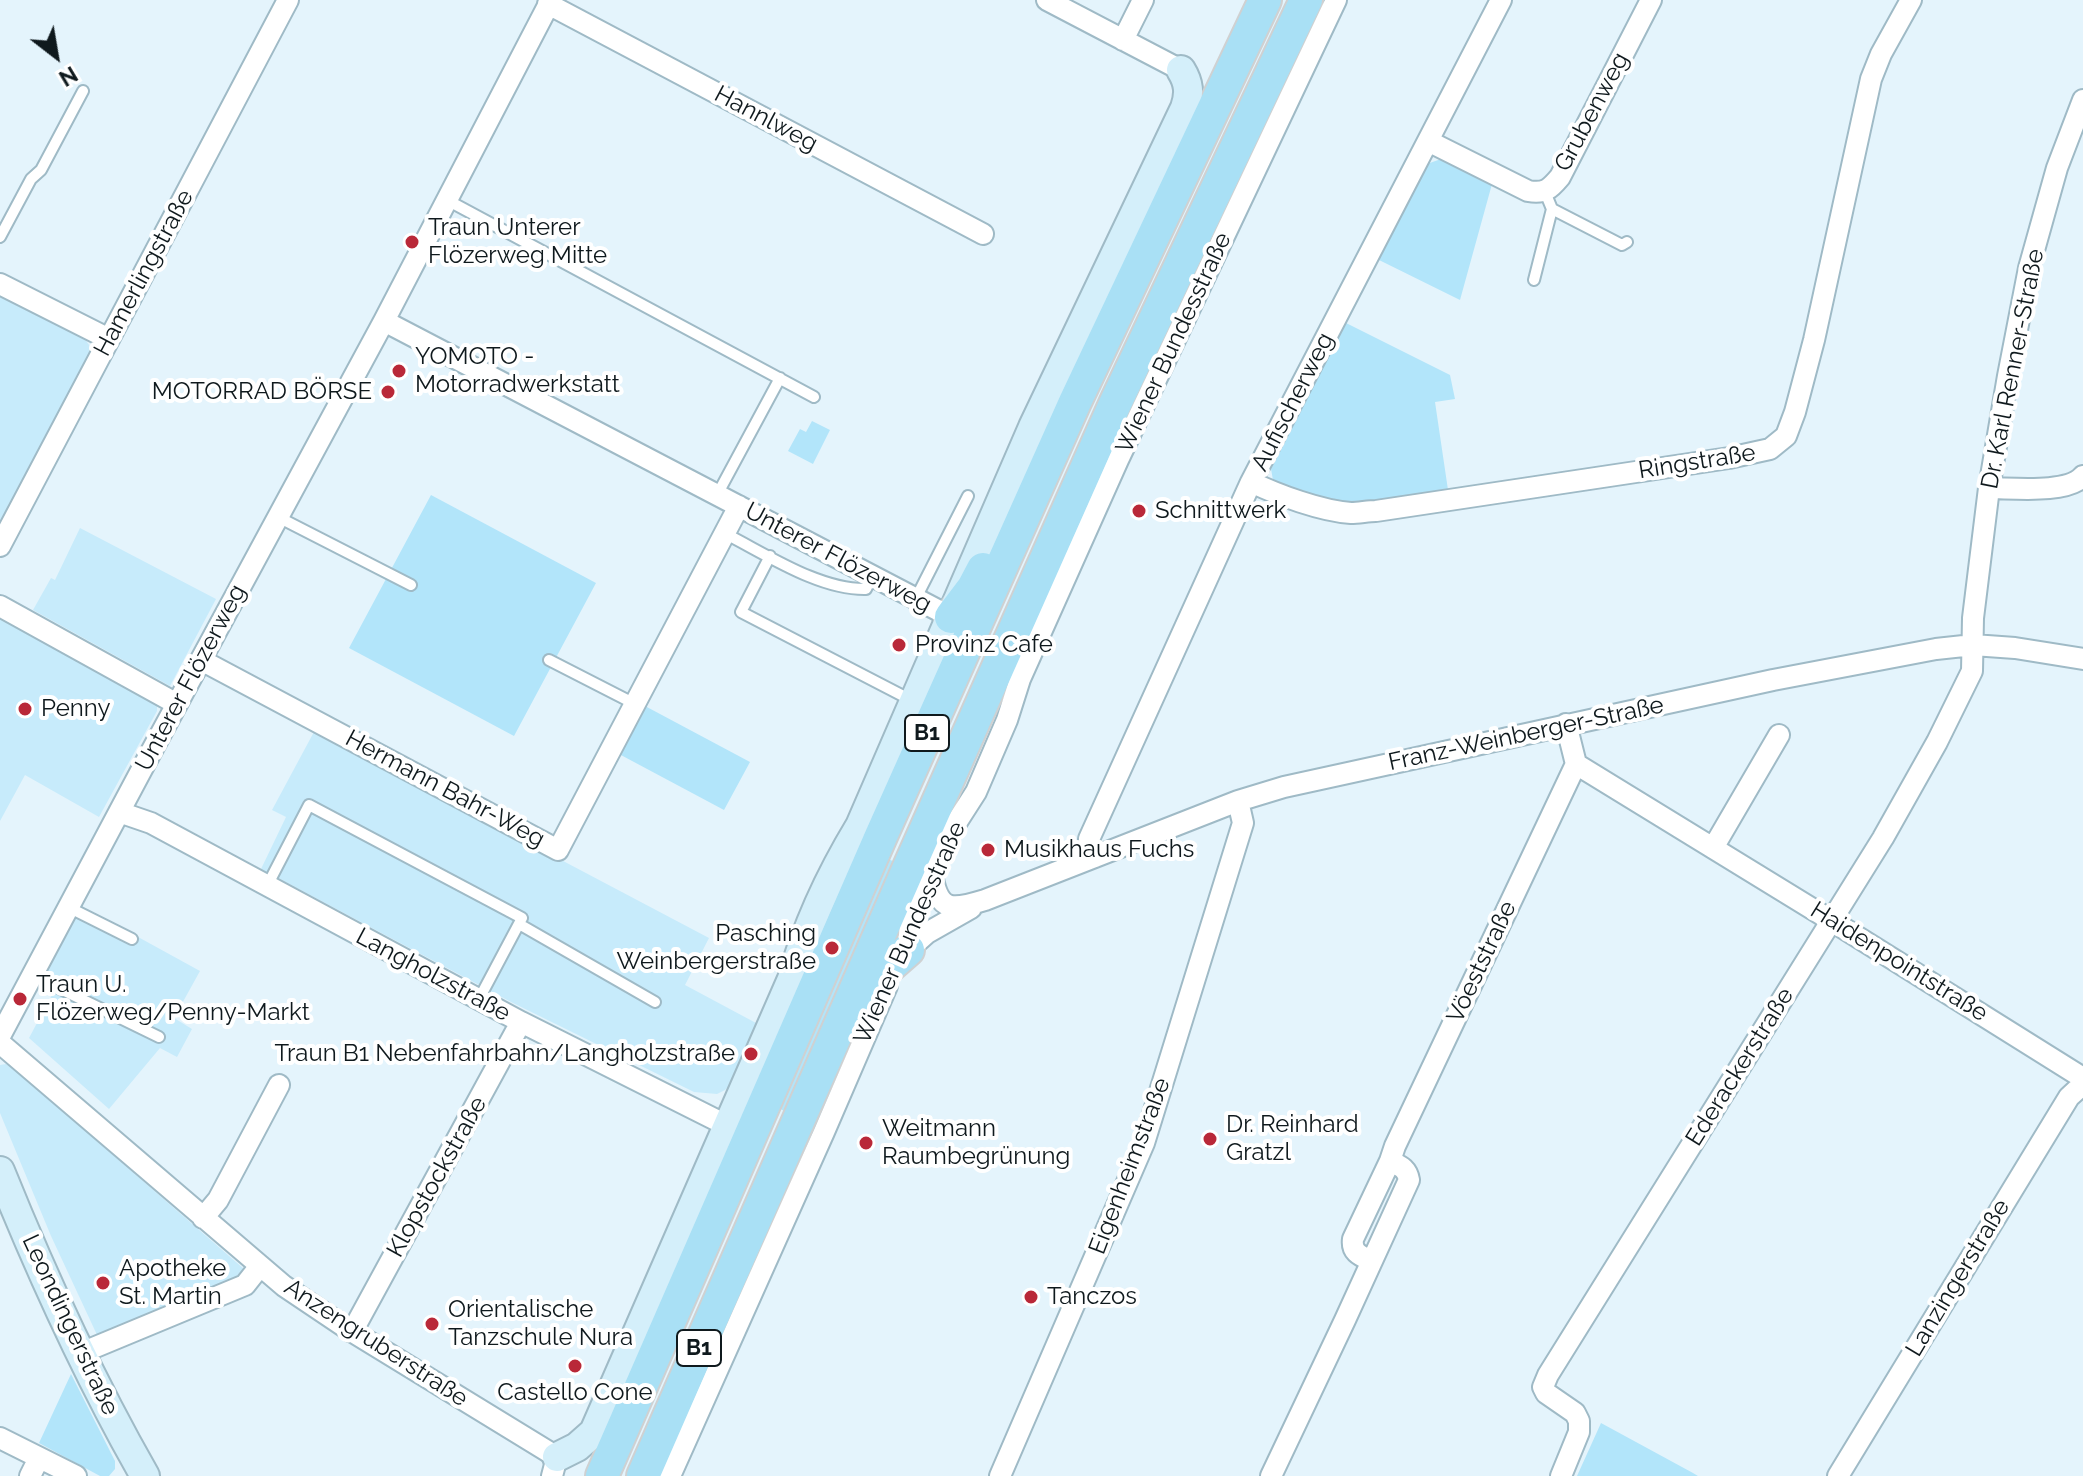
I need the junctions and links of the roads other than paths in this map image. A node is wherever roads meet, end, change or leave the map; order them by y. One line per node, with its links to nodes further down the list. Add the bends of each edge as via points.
1 (288, 0): 24 (street, Hamerlingstraße)
2 (1047, 0): 11 (street)
3 (1143, 0): 11 (street)
4 (1265, 0): 27 (main road, B1)
5 (1306, 0): 28 (main road, Wiener Bundesstraße / B1)
6 (1336, 0): 28 (street, Wiener Bundesstraße)
7 (1501, 0): 15 (street, Aufischerweg)
8 (1651, 0): 17 (street, Grubenweg)
9 (1911, 0): 30 (street, Ringstraße, via 1871,79 1795,412 1786,436 1770,449 1351,513)
10 (550, 2): 16 (street, Unterer Flözerweg); 18 (street, Hannlweg)
11 (1123, 40): 12 (street)
12 (1181, 70): 43 (street, via 1189,95 1185,108 1033,427)
13 (83, 91): 19 (lane)
14 (2083, 100): 31 (street, Dr. Karl Renner-Straße, via 2029,268)
15 (1428, 141): 17 (street, Grubenweg); 30 (street, Aufischerweg)
16 (447, 200): 23 (street, Unterer Flözerweg); 25 (lane)
17 (1548, 200): 20 (lane, via 1622,245); 21 (lane)
18 (983, 234)
19 (0, 237)
20 (1627, 242)
21 (1534, 280)
22 (0, 284): 24 (street)
23 (384, 321): 32 (street, Unterer Flözerweg); 35 (street, Unterer Flözerweg)
24 (109, 339): 37 (street, Hamerlingstraße)
25 (780, 378): 26 (lane); 32 (lane)
26 (814, 397)
27 (1075, 402): 43 (main road, via 1035,460 973,588); 75 (main road, B1, via 881,836)
28 (1114, 438): 58 (street, Wiener Bundesstraße, via 1007,720); 78 (main road, Wiener Bundesstraße / B1)
29 (2083, 476): 31 (street, via 2064,487)
30 (1251, 482): 57 (street, Aufischerweg, via 1089,839)
31 (1989, 488): 44 (street, Dr. Karl Renner-Straße)
32 (717, 495): 34 (street, Unterer Flözerweg)
33 (968, 496): 41 (lane)
34 (739, 506): 36 (street, Hermann Bahr-Weg); 39 (street, Unterer Flözerweg)
35 (278, 517): 40 (lane); 46 (street, Unterer Flözerweg)
36 (724, 533): 38 (lane); 50 (street, Hermann Bahr-Weg)
37 (0, 546)
38 (770, 556): 39 (lane, via 824,584 866,589); 48 (lane, via 741,612)
39 (872, 576): 41 (street, Unterer Flözerweg)
40 (411, 585)
41 (916, 598): 43 (street, Unterer Flözerweg)
42 (0, 606): 49 (street)
43 (951, 617): 48 (street)
44 (1973, 645): 45 (street, Franz-Weinberger-Straße); 51 (street, Franz-Weinberger-Straße); 62 (street, Ederackerstraße, via 1972,671 1937,742)
45 (2083, 659)
46 (201, 660): 49 (street, Unterer Flözerweg); 50 (street, Hermann Bahr-Weg, via 558,850)
47 (549, 660): 50 (lane)
48 (914, 702): 75 (street, via 801,944)
49 (177, 704): 55 (street, Unterer Flözerweg)
50 (635, 704)
51 (1566, 724): 53 (street); 54 (street, Franz-Weinberger-Straße)
52 (1779, 735): 56 (street)
53 (1576, 764): 56 (street, Haidenpointstraße); 91 (street, Vöeststraße, via 1353,1239 1358,1255 1372,1261)
54 (1238, 801): 57 (street, Franz-Weinberger-Straße); 90 (street, Eigenheimstraße, via 1243,823 1144,1143)
55 (119, 812): 59 (street, Langholzstraße, via 151,823); 61 (street, Unterer Flözerweg)
56 (1713, 848): 62 (street, Haidenpointstraße)
57 (1095, 857): 60 (street, Franz-Weinberger-Straße)
58 (932, 874): 60 (street, Franz-Weinberger-Straße, via 937,897 946,904 964,907); 65 (street, Wiener Bundesstraße, via 910,921)
59 (267, 886): 63 (lane, via 309,805 522,918); 67 (street, Langholzstraße)
60 (985, 900): 65 (street, Franz-Weinberger-Straße)
61 (68, 907): 64 (lane); 66 (street, Unterer Flözerweg)
62 (1832, 921): 73 (street, Haidenpointstraße); 92 (street, Ederackerstraße, via 1548,1375 1546,1393 1579,1421)
63 (519, 924): 67 (lane); 68 (lane)
64 (132, 939)
65 (908, 950): 78 (main road, via 876,978 799,1147); 89 (street, Wiener Bundesstraße, via 887,985)
66 (32, 975): 70 (street, Unterer Flözerweg); 71 (lane)
67 (479, 999): 69 (street, Langholzstraße)
68 (655, 1002)
69 (521, 1022): 75 (street, Langholzstraße); 80 (street, Klopstockstraße)
70 (0, 1036)
71 (159, 1037)
72 (0, 1043): 77 (street, Anzengruberstraße)
73 (2083, 1081): 93 (street, Lanzingerstraße)
74 (279, 1085): 77 (street, via 218,1200)
75 (739, 1131): 83 (street, via 594,1432); 87 (main road, B1)
76 (0, 1171): 81 (street, Leondingerstraße)
77 (203, 1218): 79 (street, Anzengruberstraße)
78 (754, 1219): 88 (main road, Wiener Bundesstraße / B1)
79 (260, 1266): 80 (street, Anzengruberstraße); 81 (street, via 245,1285)
80 (352, 1332): 83 (street, Anzengruberstraße)
81 (81, 1353): 86 (street, Leondingerstraße)
82 (0, 1438): 84 (street)
83 (554, 1466)
84 (34, 1467): 85 (street)
85 (76, 1476)
86 (145, 1476)
87 (602, 1476)
88 (643, 1476)
89 (670, 1476)
90 (1000, 1476)
91 (1271, 1476)
92 (1561, 1476)
93 (1838, 1476)

